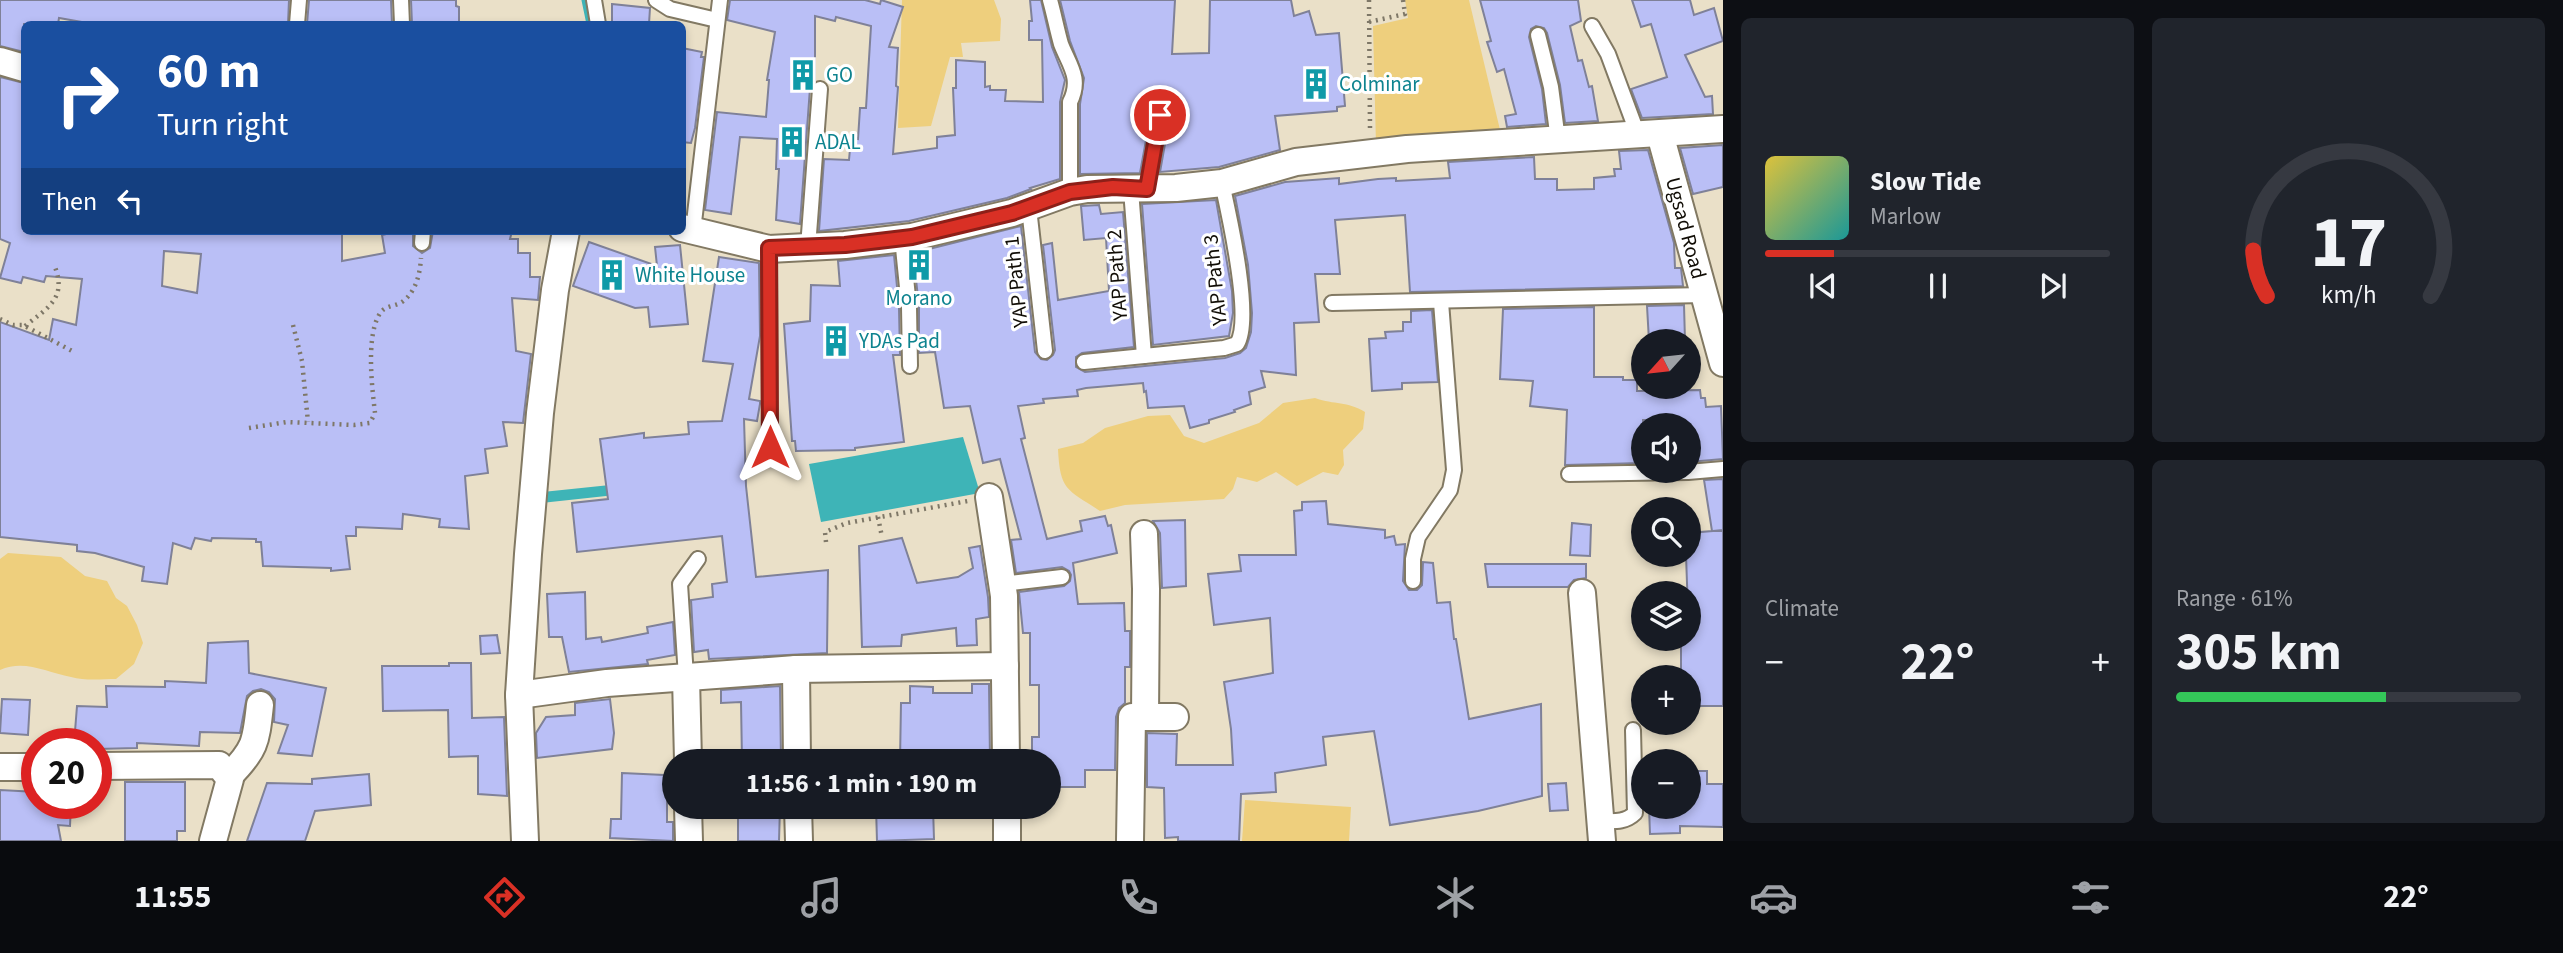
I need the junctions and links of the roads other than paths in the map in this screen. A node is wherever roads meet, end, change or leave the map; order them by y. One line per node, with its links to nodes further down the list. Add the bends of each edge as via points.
1 (299, 0): 8 (lane)
2 (401, 0): 9 (lane)
3 (594, 0): 10 (lane)
4 (656, 0): 7 (lane, via 670,9)
5 (720, 0): 7 (lane)
6 (1050, 0): 22 (lane, via 1074,72)
7 (717, 20): 24 (lane)
8 (296, 21)
9 (402, 21)
10 (598, 21)
11 (1592, 26): 18 (lane)
12 (1538, 35): 19 (lane)
13 (0, 61): 14 (street)
14 (21, 67)
15 (820, 89): 27 (lane)
16 (1160, 115): 21 (lane, YAP Path 2)
17 (1723, 129): 18 (street)
18 (1649, 134): 19 (street); 29 (street, Ugsad Road)
19 (1558, 140): 20 (street, via 1296,162)
20 (1222, 183): 21 (street); 33 (lane, YAP Path 3, via 1237,252 1241,338 1224,348)
21 (1139, 189): 22 (street); 33 (lane, YAP Path 2)
22 (1070, 192): 23 (street)
23 (1029, 208): 26 (street); 32 (lane, YAP Path 1)
24 (687, 230): 28 (street)
25 (565, 235): 50 (street, via 540,413)
26 (902, 238): 27 (street); 36 (lane)
27 (808, 247): 28 (street)
28 (769, 248): 37 (lane)
29 (1704, 295): 30 (lane); 35 (street, Ugsad Road)
30 (1441, 302): 31 (lane); 44 (lane, via 1454,470 1450,490 1419,537)
31 (1332, 303)
32 (1045, 351)
33 (1144, 356): 34 (lane, YAP Path 3)
34 (1084, 362)
35 (1723, 363)
36 (910, 366)
37 (770, 447)
38 (1723, 469): 39 (lane)
39 (1569, 474)
40 (990, 498): 45 (street)
41 (1144, 534): 52 (street)
42 (698, 559): 49 (lane, via 680,584)
43 (1062, 577): 45 (lane)
44 (1413, 581)
45 (1002, 584): 47 (street)
46 (1582, 593): 65 (street)
47 (1005, 666): 48 (street); 57 (street)
48 (796, 669): 49 (street); 56 (street)
49 (686, 677): 50 (street); 55 (street)
50 (519, 695): 67 (street)
51 (260, 705): 61 (street, via 252,749)
52 (1145, 717): 53 (street); 71 (street, via 1132,716)
53 (1175, 717)
54 (1633, 735): 65 (lane, via 1635,813)
55 (688, 749)
56 (797, 749)
57 (1006, 749)
58 (112, 766): 61 (street, via 219,765)
59 (0, 767): 60 (street)
60 (21, 767)
61 (229, 776): 66 (street)
62 (688, 819): 68 (street)
63 (798, 819): 69 (street)
64 (1007, 819): 70 (street)
65 (1601, 831)
66 (213, 841)
67 (525, 841)
68 (689, 841)
69 (799, 841)
70 (1007, 841)
71 (1130, 841)

